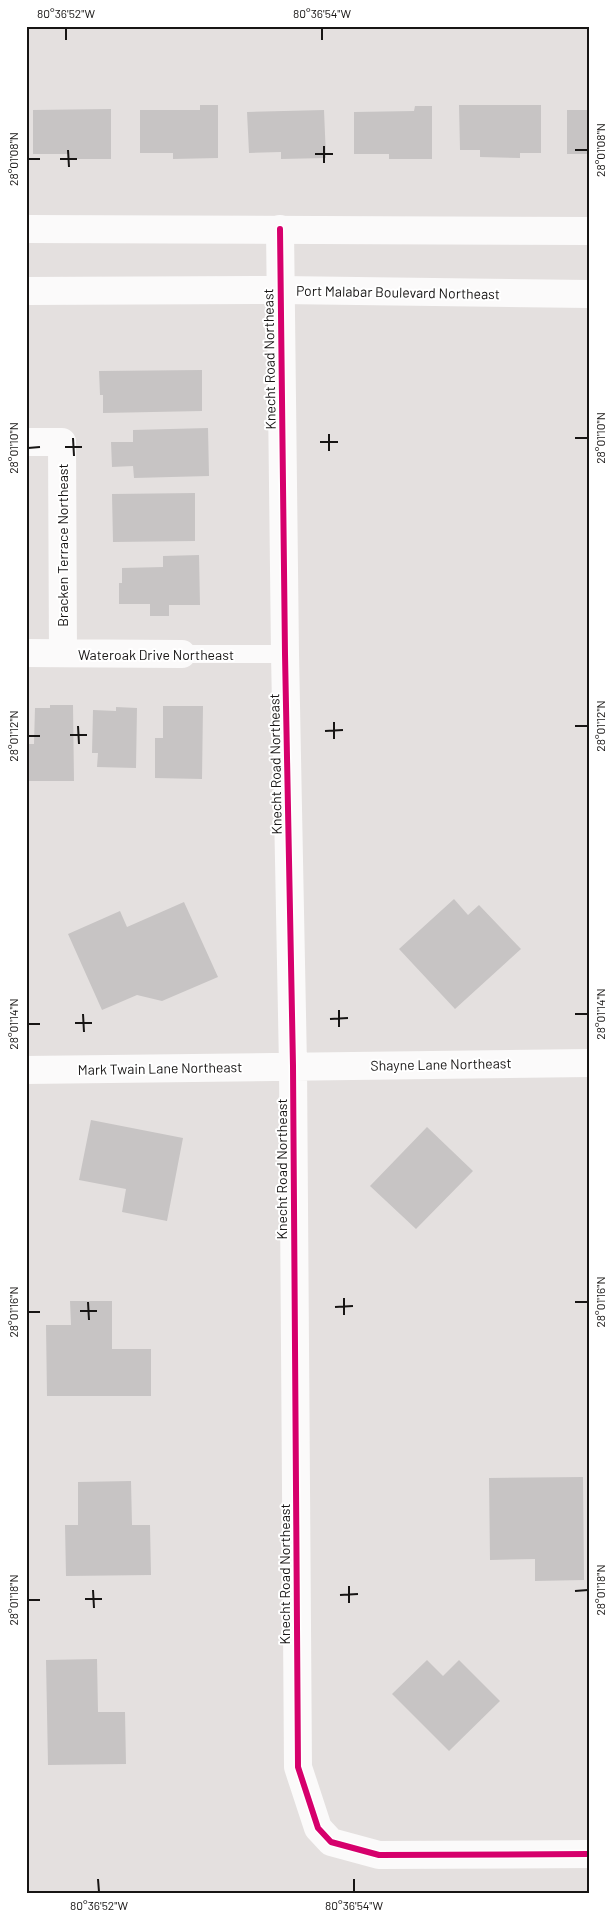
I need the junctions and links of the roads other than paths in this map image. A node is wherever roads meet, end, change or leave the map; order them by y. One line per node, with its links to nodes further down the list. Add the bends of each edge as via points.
1 (26, 229): 2 (street)
2 (280, 229): 3 (street); 4 (street, Knecht Road Northeast)
3 (589, 231)
4 (281, 290): 5 (street, Port Malabar Boulevard Northeast); 6 (street, Port Malabar Boulevard Northeast); 11 (street, Knecht Road Northeast)
5 (26, 291)
6 (589, 294)
7 (26, 442): 9 (street, Bracken Terrace Northeast, via 62,442)
8 (26, 653): 9 (street, Wateroak Drive Northeast)
9 (63, 653): 10 (street, Wateroak Drive Northeast)
10 (182, 654): 11 (lane, Wateroak Drive Northeast)
11 (285, 654): 13 (street, Knecht Road Northeast)
12 (589, 1063): 13 (street, Shayne Lane Northeast)
13 (293, 1066): 14 (street, Mark Twain Lane Northeast); 15 (street, Knecht Road Northeast, via 298,1767 318,1828 331,1842 379,1855)
14 (26, 1070)
15 (589, 1854)

